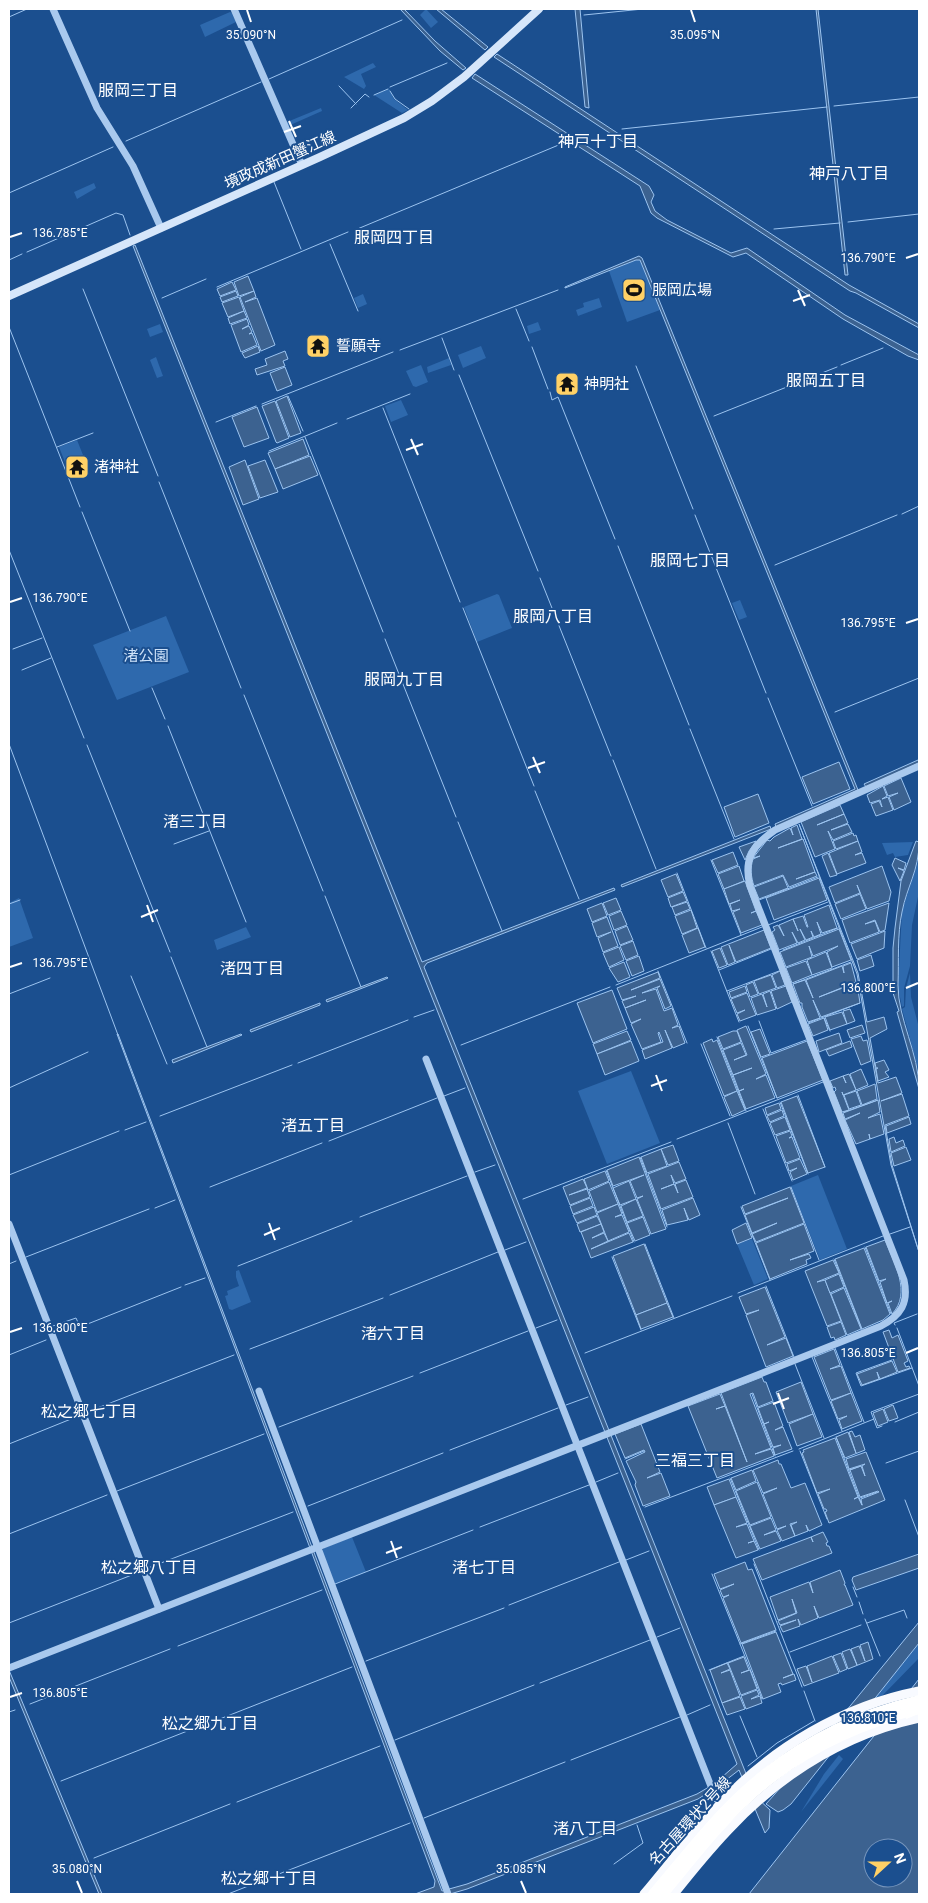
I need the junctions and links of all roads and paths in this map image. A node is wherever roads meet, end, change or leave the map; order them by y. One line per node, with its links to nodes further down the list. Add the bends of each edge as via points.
1 (53, 9): 5 (street, via 98,108 133,166)
2 (234, 9): 4 (street)
3 (539, 9): 4 (main road, 境政成新田蟹江線, via 472,70 432,101 383,128)
4 (302, 165): 5 (main road, 境政成新田蟹江線)
5 (161, 228): 6 (main road, 境政成新田蟹江線)
6 (9, 296)
7 (919, 766): 11 (street, via 775,830 764,837 753,851 747,866 750,886 904,1280 906,1293 901,1310 881,1326)
8 (426, 1058): 11 (street)
9 (9, 1224): 13 (street)
10 (259, 1391): 12 (street)
11 (578, 1445): 12 (street); 19 (street)
12 (314, 1548): 13 (street); 20 (street)
13 (159, 1609): 14 (street)
14 (10, 1667)
15 (919, 1691): 19 (highway, 名古屋環状2号線, via 884,1700 826,1722 759,1768)
16 (919, 1700): 22 (highway, via 840,1726 778,1765 723,1813)
17 (919, 1709): 23 (highway, via 843,1734 781,1771 740,1805)
18 (919, 1718): 24 (highway, via 871,1732 790,1775 728,1831)
19 (718, 1802): 21 (highway, 名古屋環状2号線)
20 (447, 1891)
21 (644, 1894)
22 (653, 1894)
23 (663, 1894)
24 (674, 1894)

